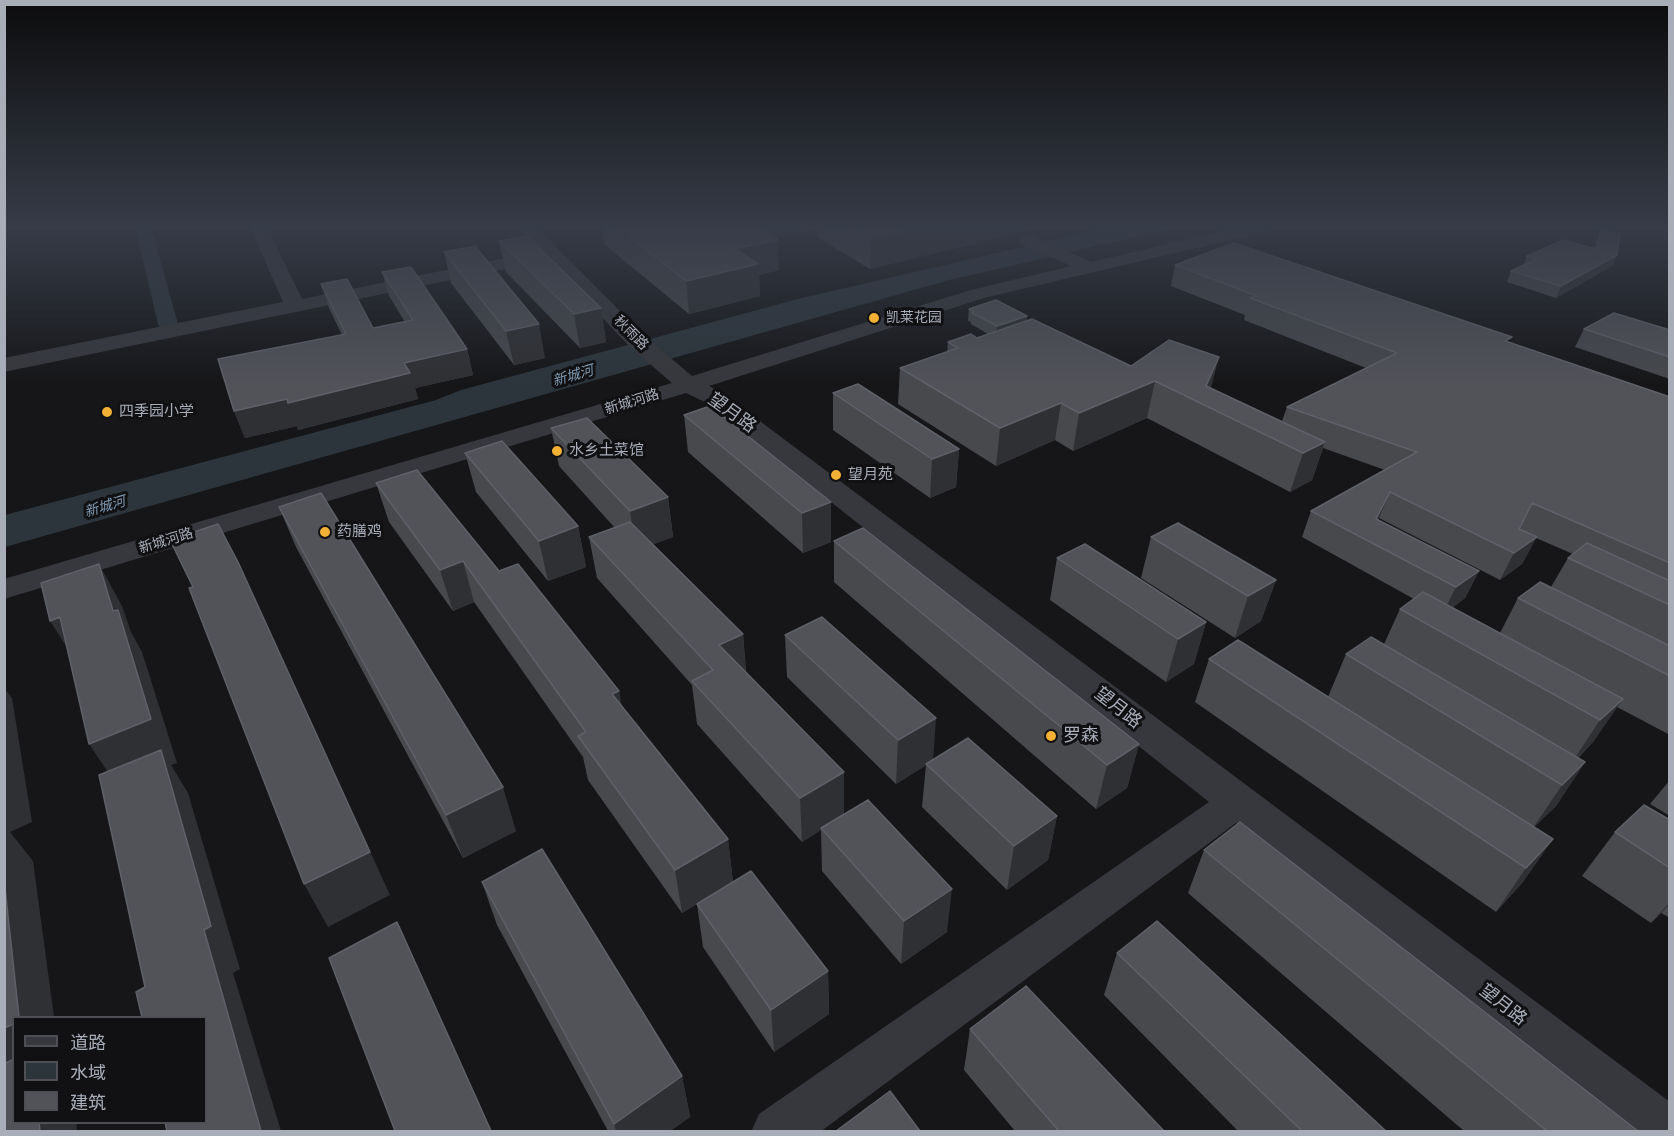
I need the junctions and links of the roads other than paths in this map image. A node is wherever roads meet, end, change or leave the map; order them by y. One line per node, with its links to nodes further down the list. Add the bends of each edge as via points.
1 (283, 280): 5 (street)
2 (425, 280): 5 (street)
3 (580, 280): 7 (street, 秋雨路, via 637,341)
4 (1038, 280): 7 (street, 新城河路)
5 (295, 306): 6 (street)
6 (4, 365)
7 (677, 375): 8 (street, 新城河路); 9 (street, 望月路, via 697,402); 12 (street, 望月路, via 713,397)
8 (4, 588)
9 (1222, 813): 10 (street); 11 (street, 望月路)
10 (777, 1131)
11 (1626, 1131)
12 (1667, 1131)

